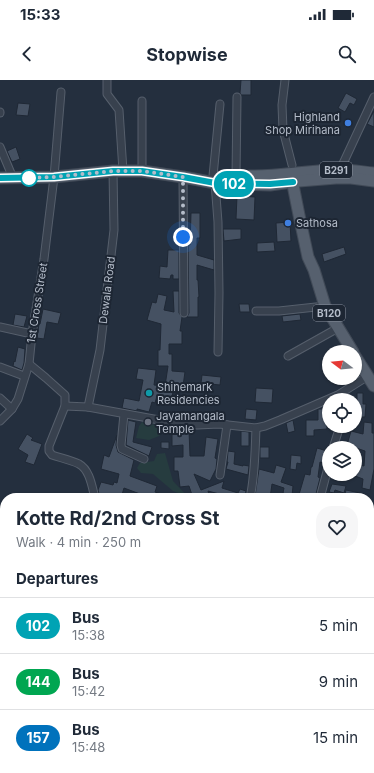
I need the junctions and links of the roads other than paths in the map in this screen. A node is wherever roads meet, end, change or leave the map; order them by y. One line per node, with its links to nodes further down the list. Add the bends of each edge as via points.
1 (106, 80): 11 (street, Dewala Road, via 107,94 118,110)
2 (285, 80): 15 (street, via 282,105 284,130)
3 (61, 92): 17 (street, 1st Cross Street)
4 (374, 96): 10 (street)
5 (236, 97): 16 (street)
6 (142, 101): 12 (street)
7 (220, 104): 21 (street)
8 (0, 147): 19 (street)
9 (374, 166): 13 (main road)
10 (340, 170): 13 (main road, B291); 15 (main road, B291)
11 (118, 171): 12 (main road); 17 (main road); 44 (street, Dewala Road, via 100,350)
12 (142, 171): 20 (main road)
13 (354, 171): 14 (main road, B291)
14 (374, 173)
15 (294, 175): 16 (main road); 22 (main road, B291); 23 (main road); 24 (main road, B120); 25 (main road, B120)
16 (236, 176): 21 (main road)
17 (54, 177): 19 (main road); 31 (street, 1st Cross Street)
18 (0, 178): 19 (main road)
19 (13, 178)
20 (188, 178): 21 (main road); 28 (street)
21 (214, 180): 23 (main road); 33 (street, via 218,222)
22 (374, 181)
23 (270, 184): 24 (main road, via 288,193)
24 (298, 210): 25 (main road, B120, via 308,256)
25 (314, 270): 26 (main road, B120)
26 (326, 306): 27 (street); 30 (main road, B120)
27 (256, 311)
28 (184, 313)
29 (0, 328): 31 (street)
30 (338, 328): 32 (main road, B120); 34 (street)
31 (32, 334): 35 (street, 1st Cross Street)
32 (349, 345)
33 (218, 352)
34 (288, 356)
35 (29, 364): 38 (street, 1st Cross Street); 43 (street, via 65,395)
36 (0, 367): 38 (street)
37 (362, 367): 39 (main road)
38 (24, 376): 45 (street, 1st Cross Street, via 18,399)
39 (372, 382): 40 (street)
40 (349, 393)
41 (0, 398): 45 (street)
42 (322, 404): 49 (street)
43 (65, 406): 44 (street); 53 (street, via 49,451 52,455 80,465 87,473)
44 (88, 407): 46 (street)
45 (12, 408): 47 (street, 1st Cross Street)
46 (124, 414): 48 (street, via 197,425); 50 (street, via 122,449)
47 (0, 421)
48 (227, 425): 49 (street); 51 (street)
49 (256, 428): 54 (street)
50 (144, 459)
51 (220, 475)
52 (324, 481): 55 (street)
53 (94, 493)
54 (251, 493)
55 (321, 493)

